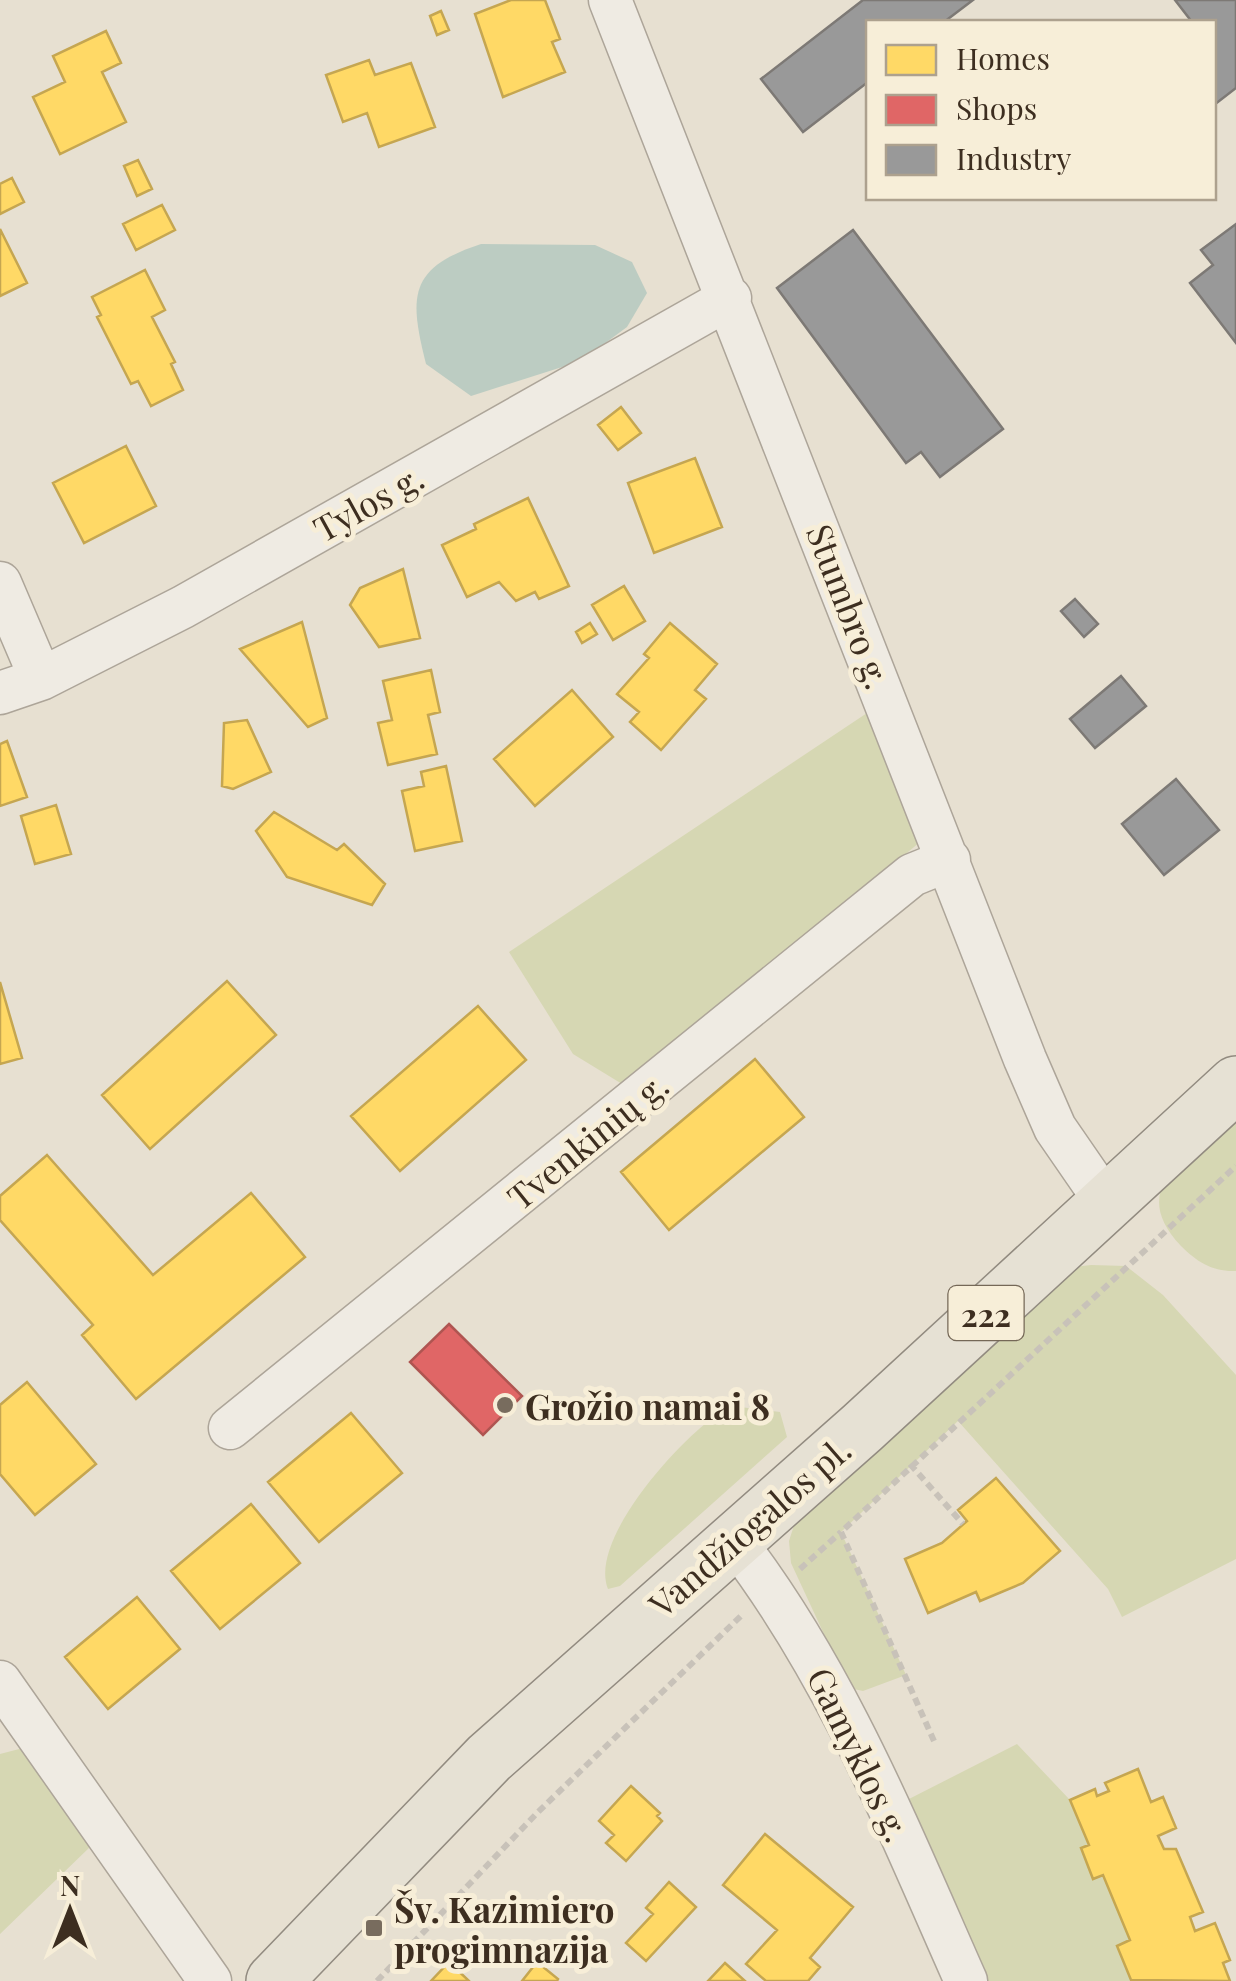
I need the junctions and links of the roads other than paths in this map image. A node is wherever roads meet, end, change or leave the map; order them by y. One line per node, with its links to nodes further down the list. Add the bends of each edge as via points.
1 (610, 0): 2 (street, Stumbro g.)
2 (730, 298): 4 (street, Tylos g., via 183,607); 6 (street, Stumbro g.)
3 (0, 584): 4 (street)
4 (41, 679): 5 (street, Tylos g.)
5 (0, 693)
6 (949, 860): 8 (street, Stumbro g., via 1055,1128); 9 (street, Tvenkinių g., via 912,875)
7 (1236, 1084): 8 (main road, Vandžiogalos pl. / 222)
8 (1106, 1202): 10 (main road, Vandžiogalos pl. / 222)
9 (230, 1428)
10 (733, 1539): 13 (main road, Vandžiogalos pl. / 222, via 489,1758); 14 (street, Gamyklos g., via 775,1592 848,1720)
11 (0, 1682): 12 (street)
12 (210, 1981)
13 (274, 1981)
14 (966, 1981)

